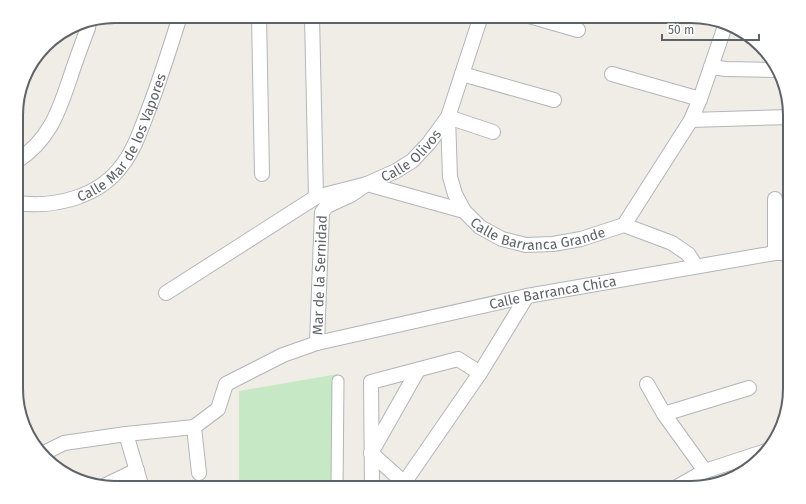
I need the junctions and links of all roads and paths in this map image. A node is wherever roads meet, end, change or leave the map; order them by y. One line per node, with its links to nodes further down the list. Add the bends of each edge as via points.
1 (178, 23): 24 (street, Calle Mar de los Vapores, via 137,140 111,178 91,192 70,199 49,204)
2 (259, 23): 20 (street)
3 (312, 23): 22 (street, Mar de la Sernidad)
4 (479, 23): 11 (street, Calle Olivos)
5 (554, 23): 8 (street)
6 (88, 27): 19 (street, via 58,114 44,136)
7 (724, 29): 9 (street, Calle Barranca Grande)
8 (578, 30)
9 (711, 67): 10 (street); 13 (street, Calle Barranca Grande)
10 (771, 70)
11 (462, 74): 14 (street); 15 (street, Calle Olivos)
12 (612, 74): 13 (street)
13 (700, 99): 17 (street, Calle Barranca Grande)
14 (554, 100)
15 (448, 117): 18 (street); 21 (street, Calle Olivos, via 412,161); 25 (street, Calle Olivos, via 450,177)
16 (783, 117): 17 (street)
17 (692, 120): 26 (street, Calle Barranca Grande)
18 (493, 132)
19 (23, 157)
20 (262, 174)
21 (367, 184): 22 (street, Calle Barranca Grande); 25 (street, Calle Barranca Grande); 32 (street, Mar de la Sernidad, via 352,196 327,206 322,212)
22 (316, 197): 30 (street, Calle Barranca Grande)
23 (775, 199): 27 (street)
24 (23, 202)
25 (464, 211): 26 (street, Calle Barranca Grande, via 480,227 502,239 526,245 581,239)
26 (624, 225): 29 (street, Calle Barranca Grande, via 672,243 688,254)
27 (775, 253): 28 (street, Calle Barranca Chica); 29 (street, Calle Barranca Chica)
28 (783, 253)
29 (696, 266): 31 (street, Calle Barranca Chica)
30 (166, 293)
31 (527, 296): 32 (street, Calle Barranca Chica); 34 (street)
32 (317, 343): 39 (street, Calle Barranca Chica, via 283,355 226,384 218,409)
33 (418, 370): 34 (street, via 458,359); 42 (street); 42 (street, via 371,382)
34 (480, 373): 52 (street)
35 (338, 381): 49 (street)
36 (647, 384): 38 (street)
37 (749, 388): 38 (street)
38 (664, 414): 45 (street)
39 (194, 427): 40 (street); 46 (street)
40 (126, 434): 41 (street, via 64,443); 44 (street)
41 (48, 451)
42 (371, 453): 50 (street); 51 (street)
43 (756, 454): 45 (street)
44 (137, 470): 47 (street); 48 (street)
45 (705, 471): 53 (street)
46 (199, 473)
47 (116, 481)
48 (140, 481)
49 (337, 481)
50 (372, 481)
51 (399, 481)
52 (407, 481)
53 (690, 481)

